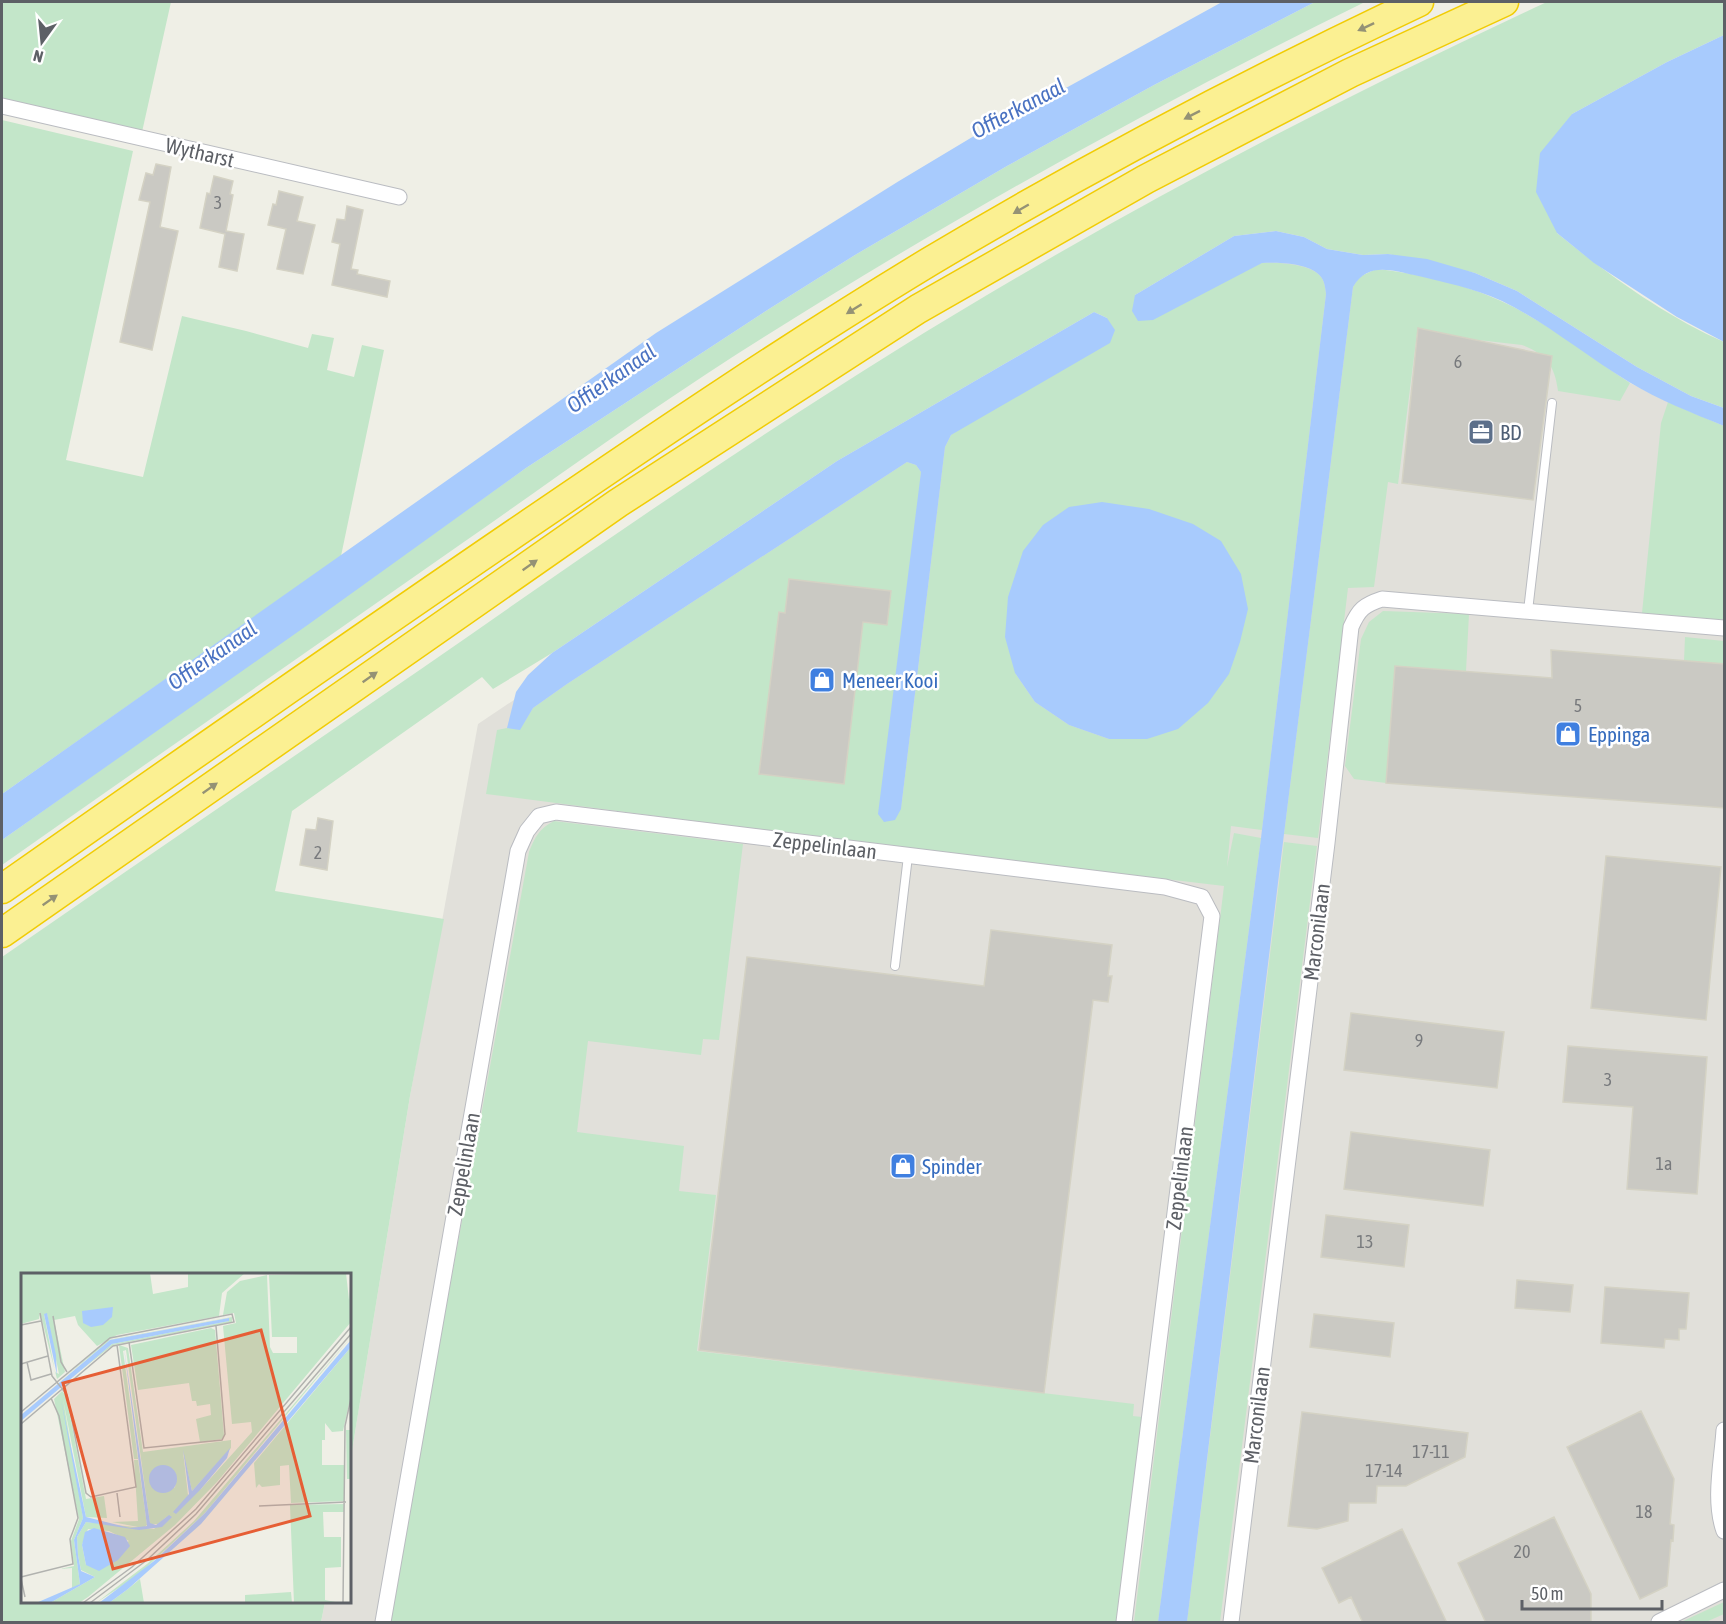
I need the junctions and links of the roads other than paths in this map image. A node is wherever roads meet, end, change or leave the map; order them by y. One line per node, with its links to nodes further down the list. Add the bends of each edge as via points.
1 (1419, 2): 9 (highway, one-way to 9, via 1126,149 927,263 685,417)
2 (1504, 2): 10 (highway, one-way to 2, via 618,503 918,309 1156,174 1350,74)
3 (2, 106): 4 (street, Wytharst)
4 (399, 197)
5 (1552, 403): 6 (lane)
6 (1528, 611): 7 (street, Marconilaan); 17 (street, Marconilaan, via 1382,599 1358,612 1351,627)
7 (1725, 628)
8 (908, 856): 11 (lane); 15 (street, Zeppelinlaan, via 556,812 539,816 527,831 518,851); 16 (street, Zeppelinlaan, via 1165,887 1202,897 1212,916)
9 (2, 890)
10 (2, 933)
11 (895, 966)
12 (1725, 1430): 13 (street, via 1719,1496 1720,1520)
13 (1725, 1531)
14 (1725, 1590): 18 (street)
15 (383, 1623)
16 (1124, 1623)
17 (1231, 1623)
18 (1659, 1623)

